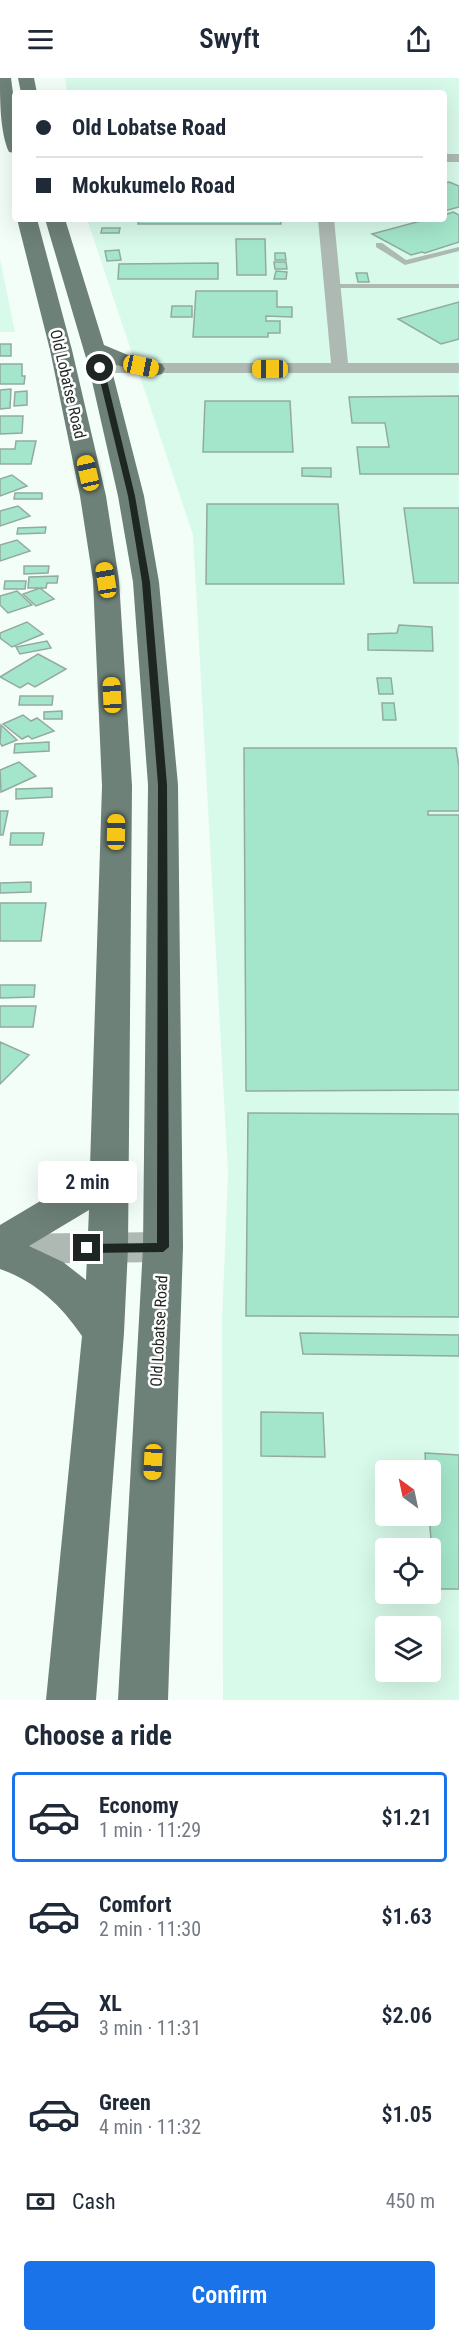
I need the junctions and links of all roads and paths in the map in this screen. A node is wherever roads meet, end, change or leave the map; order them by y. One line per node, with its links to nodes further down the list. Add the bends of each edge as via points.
1 (3, 78): 2 (main road)
2 (12, 137)
3 (28, 222): 12 (main road, Old Lobatse Road)
4 (56, 222): 12 (main road, Old Lobatse Road)
5 (326, 222): 9 (street)
6 (379, 245): 8 (lane)
7 (459, 249): 8 (lane)
8 (405, 263): 10 (lane)
9 (334, 286): 10 (lane); 13 (street)
10 (399, 286): 11 (lane)
11 (459, 286)
12 (86, 368): 15 (main road, via 128,363); 15 (main road, via 120,381); 16 (main road, Old Lobatse Road, via 93,496 106,580 117,786); 18 (main road, Old Lobatse Road, via 131,496 146,582 163,785)
13 (340, 368): 14 (street); 15 (street)
14 (459, 368)
15 (154, 369)
16 (110, 1172): 17 (main road, via 83,1196); 19 (main road, Old Lobatse Road)
17 (0, 1244)
18 (163, 1247): 19 (street); 23 (main road, Old Lobatse Road)
19 (108, 1248): 20 (street); 21 (main road, Old Lobatse Road)
20 (0, 1250): 21 (main road, via 56,1276 84,1305)
21 (103, 1333): 22 (main road, Old Lobatse Road)
22 (70, 1700)
23 (143, 1700)

